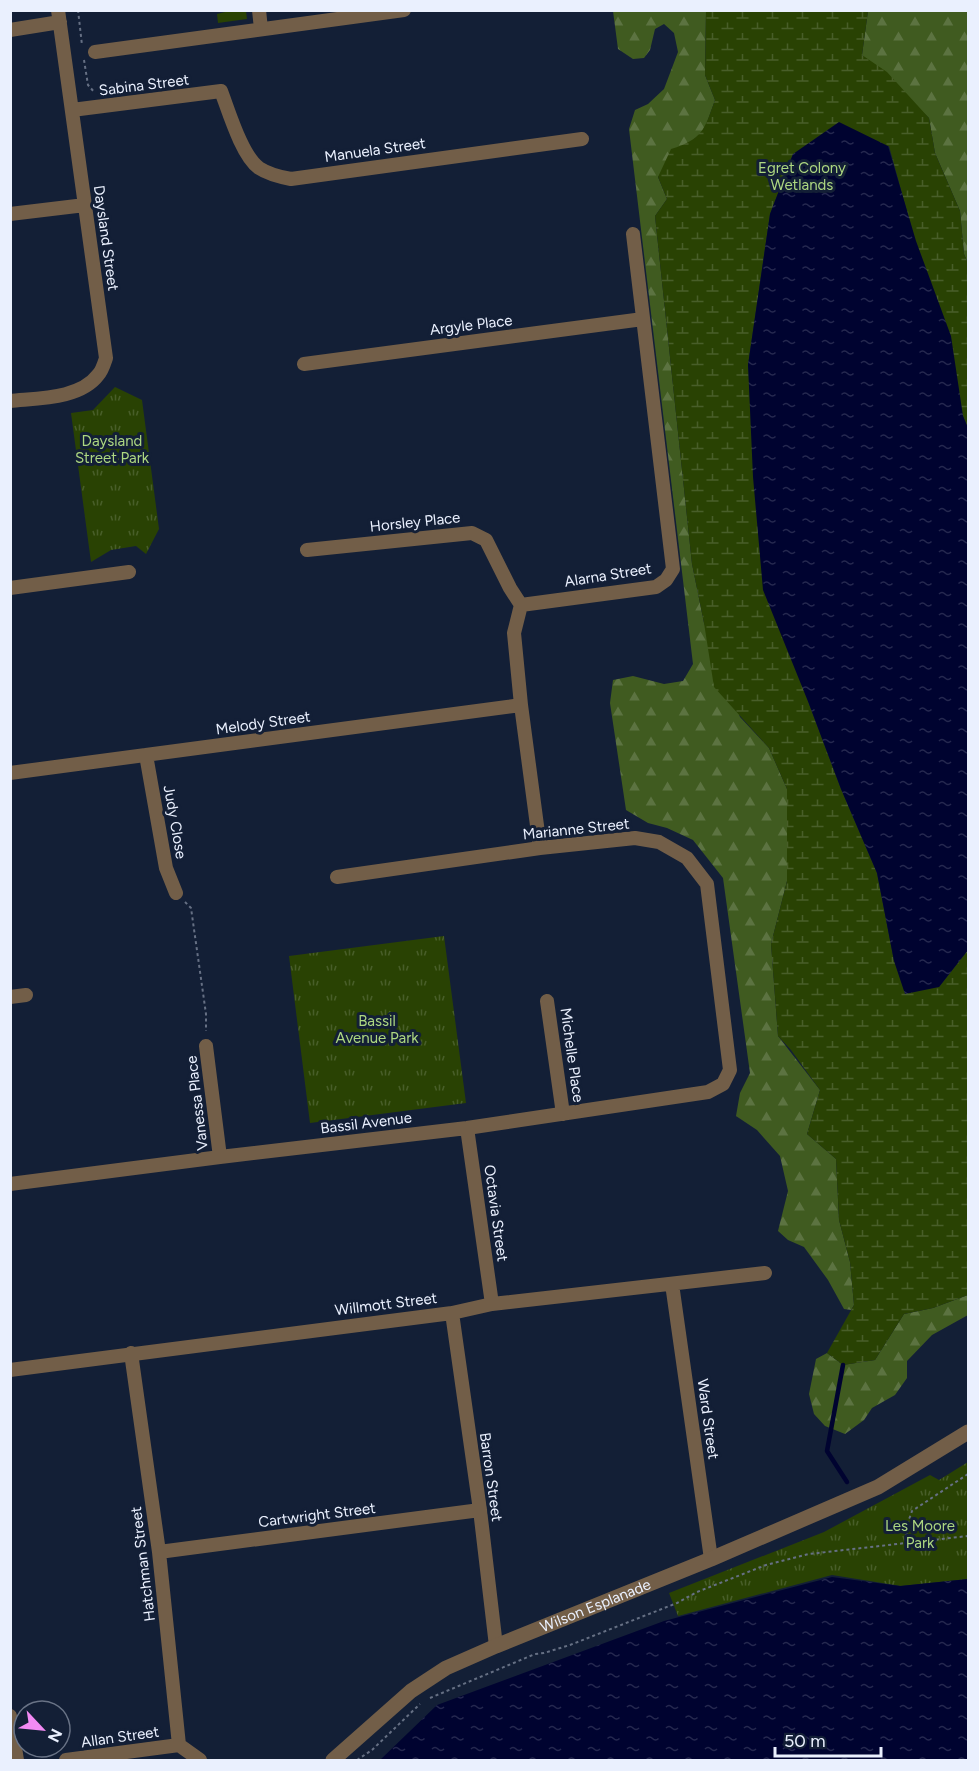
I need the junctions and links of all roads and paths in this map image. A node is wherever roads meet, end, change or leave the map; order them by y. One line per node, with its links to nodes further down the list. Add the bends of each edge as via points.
1 (259, 10): 4 (street)
2 (404, 10): 4 (street)
3 (59, 16): 5 (street); 8 (street, Daysland Street)
4 (261, 29): 6 (street)
5 (10, 30)
6 (95, 52)
7 (221, 91): 8 (street, Sabina Street); 9 (street, Manuela Street, via 247,156 274,176 291,179)
8 (72, 110): 10 (street, Daysland Street)
9 (582, 139)
10 (85, 205): 11 (street); 15 (street, Daysland Street, via 106,358 99,375 74,393)
11 (10, 214)
12 (633, 234): 13 (street, Alarna Street)
13 (643, 319): 14 (street, Argyle Place); 19 (street, Alarna Street, via 673,568 666,580 656,586)
14 (304, 364)
15 (10, 401)
16 (307, 550): 19 (street, Horsley Place, via 472,533 486,540)
17 (129, 572): 18 (street)
18 (10, 588)
19 (521, 605): 20 (street, via 514,633)
20 (521, 705): 21 (street, Melody Street); 23 (street)
21 (147, 755): 22 (street, Melody Street); 25 (street, Judy Close, via 166,868)
22 (10, 773)
23 (540, 848): 24 (street, Marianne Street); 30 (street, Marianne Street, via 635,838 659,843 687,858 707,884 730,1070)
24 (337, 877)
25 (176, 893): 29 (path, via 191,908)
26 (26, 995): 27 (street)
27 (10, 997)
28 (548, 1000): 31 (street, Michelle Place)
29 (207, 1046): 33 (street, Vanessa Place)
30 (723, 1084): 31 (street, Bassil Avenue, via 708,1092)
31 (563, 1114): 32 (street, Bassil Avenue)
32 (467, 1128): 33 (street, Bassil Avenue); 37 (street, Octavia Street)
33 (220, 1157): 34 (street, Bassil Avenue)
34 (10, 1184)
35 (765, 1273): 36 (street, Willmott Street)
36 (672, 1284): 37 (street, Willmott Street); 47 (street, Ward Street)
37 (492, 1304): 38 (street, Willmott Street)
38 (452, 1313): 39 (street, Willmott Street); 43 (street, Barron Street)
39 (131, 1353): 40 (street, Willmott Street); 46 (street, Hatchman Street)
40 (10, 1370)
41 (969, 1432): 47 (street, Wilson Esplanade, via 878,1487)
42 (969, 1474): 45 (path, via 912,1511 906,1528)
43 (480, 1510): 46 (street, Cartwright Street); 48 (street, Barron Street)
44 (969, 1536): 45 (path)
45 (908, 1543): 55 (path, via 809,1554 766,1565 570,1645 535,1654 424,1700)
46 (159, 1552): 50 (street, Hatchman Street)
47 (711, 1559): 48 (street, Wilson Esplanade)
48 (496, 1646): 54 (street, Wilson Esplanade, via 429,1678)
49 (10, 1716): 51 (street)
50 (179, 1745): 52 (street, Allan Street); 53 (street)
51 (17, 1761)
52 (66, 1761)
53 (200, 1761)
54 (333, 1761)
55 (356, 1761)

